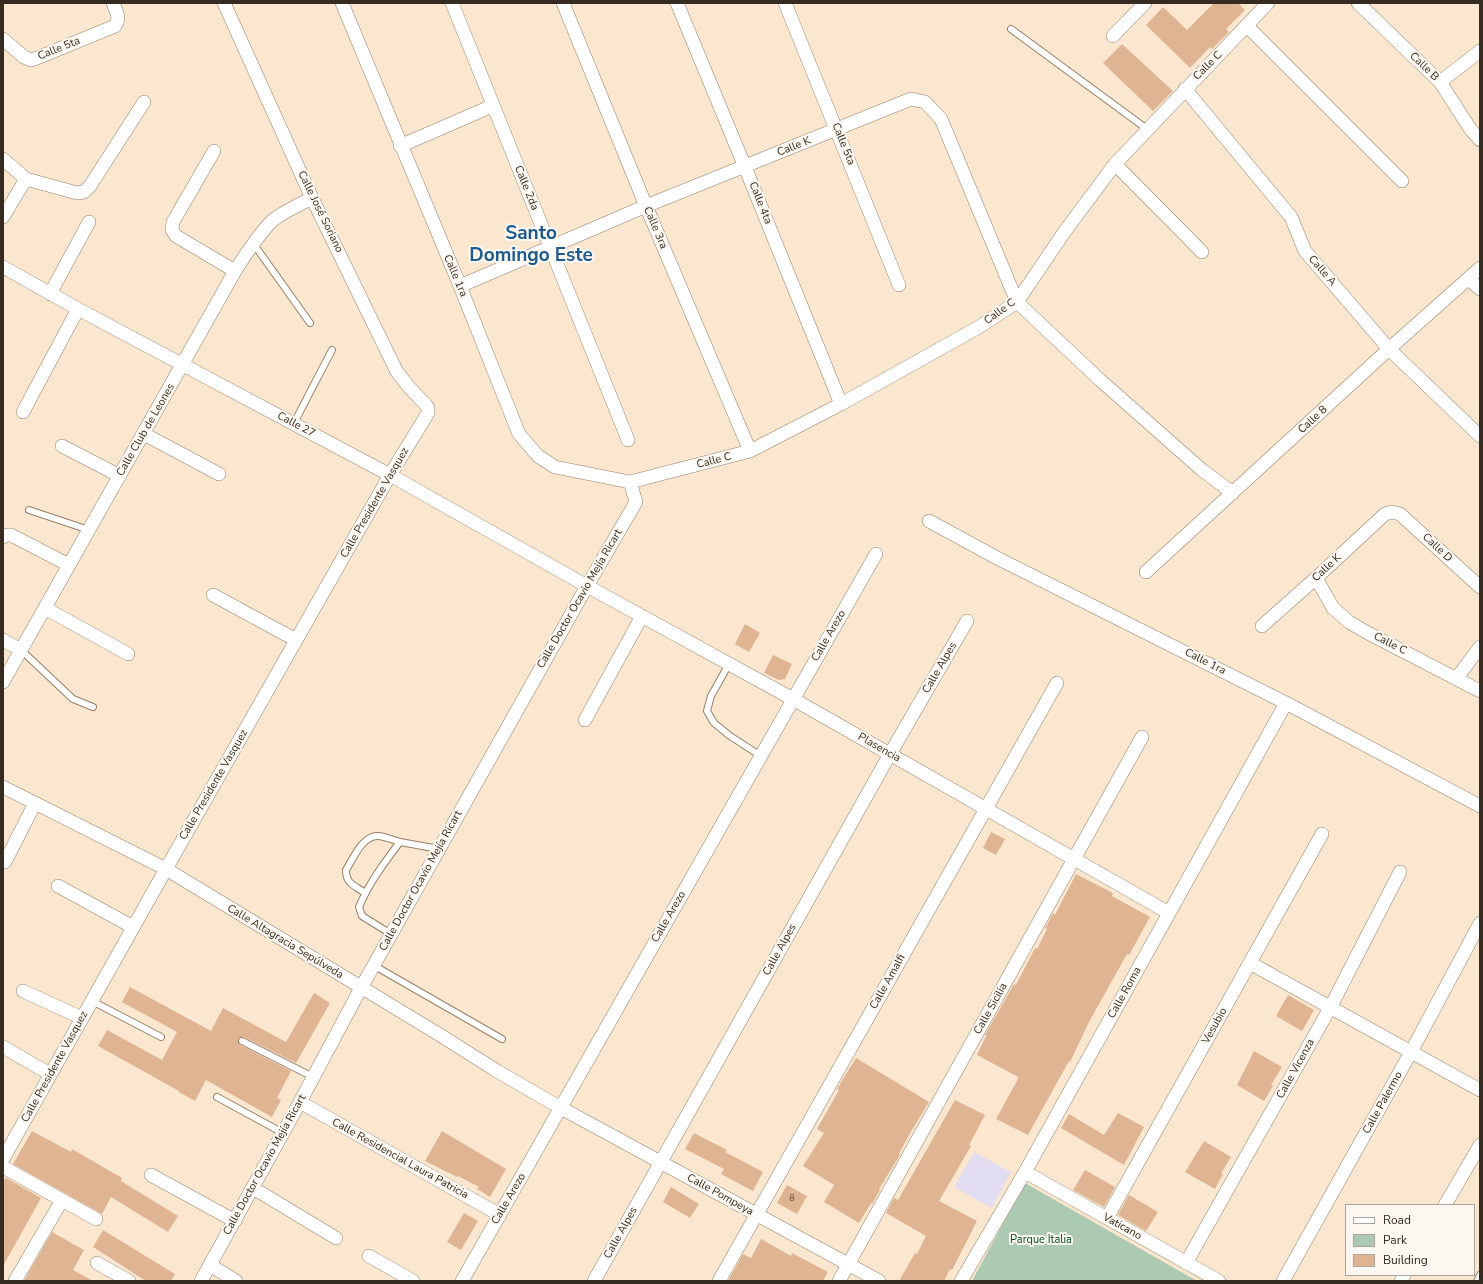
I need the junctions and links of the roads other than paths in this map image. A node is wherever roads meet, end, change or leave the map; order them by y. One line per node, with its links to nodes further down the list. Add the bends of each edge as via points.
1 (113, 3): 14 (street, Calle 5ta, via 118,16 116,26 31,60)
2 (224, 3): 30 (street, Calle José Soriano)
3 (342, 3): 23 (street, Calle 1ra)
4 (452, 3): 19 (street, Calle 2da)
5 (563, 3): 31 (street, Calle 3ra)
6 (676, 3): 27 (street, Calle 4ta)
7 (785, 3): 20 (street, Calle 5ta)
8 (1145, 3): 13 (street)
9 (1268, 3): 11 (street, Calle C)
10 (1358, 3): 16 (street, Calle B)
11 (1247, 26): 17 (street, Calle C); 29 (street)
12 (1011, 29): 21 (lane)
13 (1113, 36)
14 (3, 39)
15 (1480, 51): 16 (street)
16 (1440, 82): 22 (street, Calle B)
17 (1185, 89): 21 (street, Calle C); 48 (street, Calle A, via 1291,217 1305,251)
18 (144, 102): 28 (street, via 84,192 77,193)
19 (492, 106): 23 (street); 35 (street, Calle 2da)
20 (837, 129): 27 (street, Calle K); 41 (street, Calle 5ta); 45 (street, Calle K, via 911,99 925,102 941,119)
21 (1147, 129): 26 (street, Calle C)
22 (1480, 140)
23 (400, 146): 42 (street, Calle 1ra)
24 (214, 151): 39 (street, via 173,222 172,230 176,236)
25 (3, 159): 28 (street)
26 (1115, 164): 36 (street); 45 (street, Calle C)
27 (745, 167): 31 (street, Calle K); 51 (street, Calle 4ta)
28 (26, 179): 32 (street)
29 (1402, 181)
30 (312, 198): 34 (street, Calle Club de Leones, via 272,221); 53 (street, Calle José Soriano, via 397,372 426,405)
31 (646, 206): 35 (street, Calle K); 59 (street, Calle 3ra)
32 (3, 217)
33 (89, 222): 44 (street)
34 (253, 243): 39 (street, Calle Club de Leones); 47 (lane)
35 (550, 248): 42 (street, Calle K); 57 (street, Calle 2da)
36 (1202, 252)
37 (3, 267): 44 (street, Calle 27)
38 (1480, 268): 40 (street, Calle 8)
39 (235, 271): 50 (street, Calle Club de Leones)
40 (1469, 279): 43 (street); 48 (street, Calle 8)
41 (899, 285)
42 (460, 286): 63 (street, Calle 1ra, via 519,434 538,456 555,467)
43 (1480, 289)
44 (50, 294): 46 (street, Calle 27)
45 (1017, 302): 51 (street, Calle C, via 979,327); 64 (street, via 1100,380 1202,470)
46 (78, 309): 50 (street, Calle 27); 52 (street)
47 (310, 323)
48 (1389, 349): 56 (street, Calle A); 64 (street, Calle 8)
49 (332, 350): 54 (lane)
50 (183, 365): 54 (street, Calle 27); 55 (street, Calle Club de Leones)
51 (841, 404): 59 (street, Calle C)
52 (23, 412)
53 (428, 413): 61 (street, Calle Presidente Vasquez)
54 (294, 423): 61 (street, Calle 27)
55 (144, 434): 60 (street); 62 (street, Calle Club de Leones)
56 (1480, 436)
57 (628, 440)
58 (62, 446): 62 (street)
59 (750, 451): 63 (street, Calle C)
60 (220, 474)
61 (390, 475): 74 (street, Calle 27); 82 (street, Calle Presidente Vasquez)
62 (120, 476): 68 (street, Calle Club de Leones)
63 (630, 482): 74 (street, Calle Doctor Ocavio Mejía Ricart, via 636,502)
64 (1233, 493): 72 (street, Calle 8)
65 (29, 510): 68 (lane)
66 (1392, 512): 73 (street, Calle K, via 1385,514); 75 (street, Calle D, via 1400,514)
67 (929, 521): 92 (street, Calle 1ra, via 999,559)
68 (89, 530): 71 (street, Calle Club de Leones)
69 (3, 537): 71 (street, via 11,535)
70 (876, 554): 91 (street, Calle Arezo)
71 (69, 565): 77 (street, Calle Club de Leones)
72 (1146, 572)
73 (1316, 578): 80 (street, Calle K); 87 (street, Calle C, via 1334,608 1349,622)
74 (587, 586): 78 (street, Plasencia); 104 (street, Calle Doctor Ocavio Mejía Ricart)
75 (1480, 588)
76 (213, 595): 82 (street)
77 (45, 608): 84 (street, Calle Club de Leones); 85 (street)
78 (642, 616): 86 (street, Plasencia); 94 (street)
79 (967, 621): 96 (street, Calle Alpes)
80 (1262, 626)
81 (3, 640): 84 (street)
82 (296, 640): 107 (street, Calle Presidente Vasquez)
83 (1480, 647): 87 (street)
84 (21, 650): 88 (street, Calle Club de Leones); 93 (lane, via 73,699)
85 (128, 654)
86 (729, 664): 91 (street, Plasencia); 97 (lane, via 711,696 707,711 714,723)
87 (1456, 679): 90 (street, Calle C)
88 (3, 682)
89 (1057, 683): 101 (street, Calle Amalfi)
90 (1480, 691)
91 (793, 699): 96 (street, Plasencia); 97 (street, Calle Arezo)
92 (1286, 703): 100 (street, Calle 1ra); 111 (street, Calle Roma)
93 (93, 707)
94 (586, 720)
95 (1142, 737): 105 (street, Calle Sicilia)
96 (890, 754): 101 (street, Plasencia); 136 (street, Calle Alpes)
97 (761, 756): 132 (street, Calle Arezo)
98 (3, 787): 99 (street, Calle Altagracia Sepúlveda)
99 (34, 803): 106 (street); 107 (street, Calle Altagracia Sepúlveda)
100 (1480, 806)
101 (986, 809): 105 (street, Plasencia); 144 (street, Calle Amalfi)
102 (1322, 834): 115 (street, Vesubio)
103 (400, 842): 104 (lane); 110 (lane); 110 (lane, via 378,836 365,840 346,870 346,876 347,881)
104 (439, 849): 114 (street, Calle Doctor Ocavio Mejía Ricart)
105 (1074, 859): 111 (street, Plasencia); 153 (street, Calle Sicilia)
106 (5, 862)
107 (166, 869): 113 (street, Calle Presidente Vasquez); 117 (street, Calle Altagracia Sepúlveda)
108 (1400, 872): 120 (street, Calle Vicenza)
109 (58, 886): 113 (street)
110 (365, 893): 114 (lane, via 358,907 362,916)
111 (1169, 913): 138 (street, Calle Roma)
112 (1480, 923): 126 (street, Calle Palermo)
113 (133, 927): 119 (street, Calle Presidente Vasquez)
114 (391, 934): 116 (street, Calle Doctor Ocavio Mejía Ricart)
115 (1250, 963): 120 (street); 145 (street, Vesubio)
116 (373, 965): 117 (street, Calle Doctor Ocavio Mejía Ricart); 123 (lane)
117 (361, 988): 128 (street, Calle Doctor Ocavio Mejía Ricart); 132 (street, Calle Altagracia Sepúlveda)
118 (23, 991): 121 (street)
119 (92, 1001): 121 (street, Calle Presidente Vasquez); 122 (lane)
120 (1330, 1008): 126 (street); 151 (street, Calle Vicenza)
121 (82, 1018): 127 (street, Calle Presidente Vasquez)
122 (161, 1037)
123 (502, 1039)
124 (242, 1041): 128 (lane)
125 (3, 1047): 127 (street)
126 (1411, 1052): 129 (street); 167 (street, Calle Palermo)
127 (50, 1074): 135 (street, Calle Presidente Vasquez)
128 (313, 1077): 131 (street, Calle Doctor Ocavio Mejía Ricart)
129 (1480, 1090)
130 (217, 1097): 133 (lane)
131 (300, 1102): 133 (street, Calle Doctor Ocavio Mejía Ricart); 143 (street, Calle Residencial Laura Patricia)
132 (561, 1108): 136 (street, Calle Pompeya); 143 (street, Calle Arezo)
133 (283, 1133): 140 (street, Calle Doctor Ocavio Mejía Ricart)
134 (1480, 1145): 142 (street)
135 (3, 1159)
136 (661, 1162): 144 (street, Calle Pompeya); 161 (street, Calle Alpes)
137 (3, 1167): 141 (street)
138 (1025, 1172): 145 (street, Vaticano); 165 (street, Calle Roma)
139 (151, 1175): 147 (street)
140 (253, 1188): 147 (street, Calle Doctor Ocavio Mejía Ricart); 148 (street)
141 (62, 1200): 146 (street); 155 (street)
142 (1446, 1204)
143 (500, 1215): 160 (street, Calle Arezo)
144 (756, 1215): 153 (street, Calle Pompeya); 162 (street, Calle Amalfi)
145 (1107, 1218): 151 (street, Vaticano)
146 (96, 1219)
147 (234, 1221): 152 (street, Calle Doctor Ocavio Mejía Ricart)
148 (336, 1238)
149 (370, 1256): 159 (street)
150 (97, 1263): 156 (street)
151 (1186, 1263): 166 (street, Vaticano)
152 (210, 1265): 157 (street, Calle Doctor Ocavio Mejía Ricart); 158 (street)
153 (848, 1265): 163 (street, Calle Sicilia); 164 (street, Calle Pompeya)
154 (1480, 1276): 168 (lane)
155 (15, 1281)
156 (129, 1281)
157 (201, 1281)
158 (236, 1281)
159 (414, 1281)
160 (462, 1281)
161 (594, 1281)
162 (719, 1281)
163 (839, 1281)
164 (879, 1281)
165 (962, 1281)
166 (1219, 1281)
167 (1283, 1281)
168 (1477, 1281)

